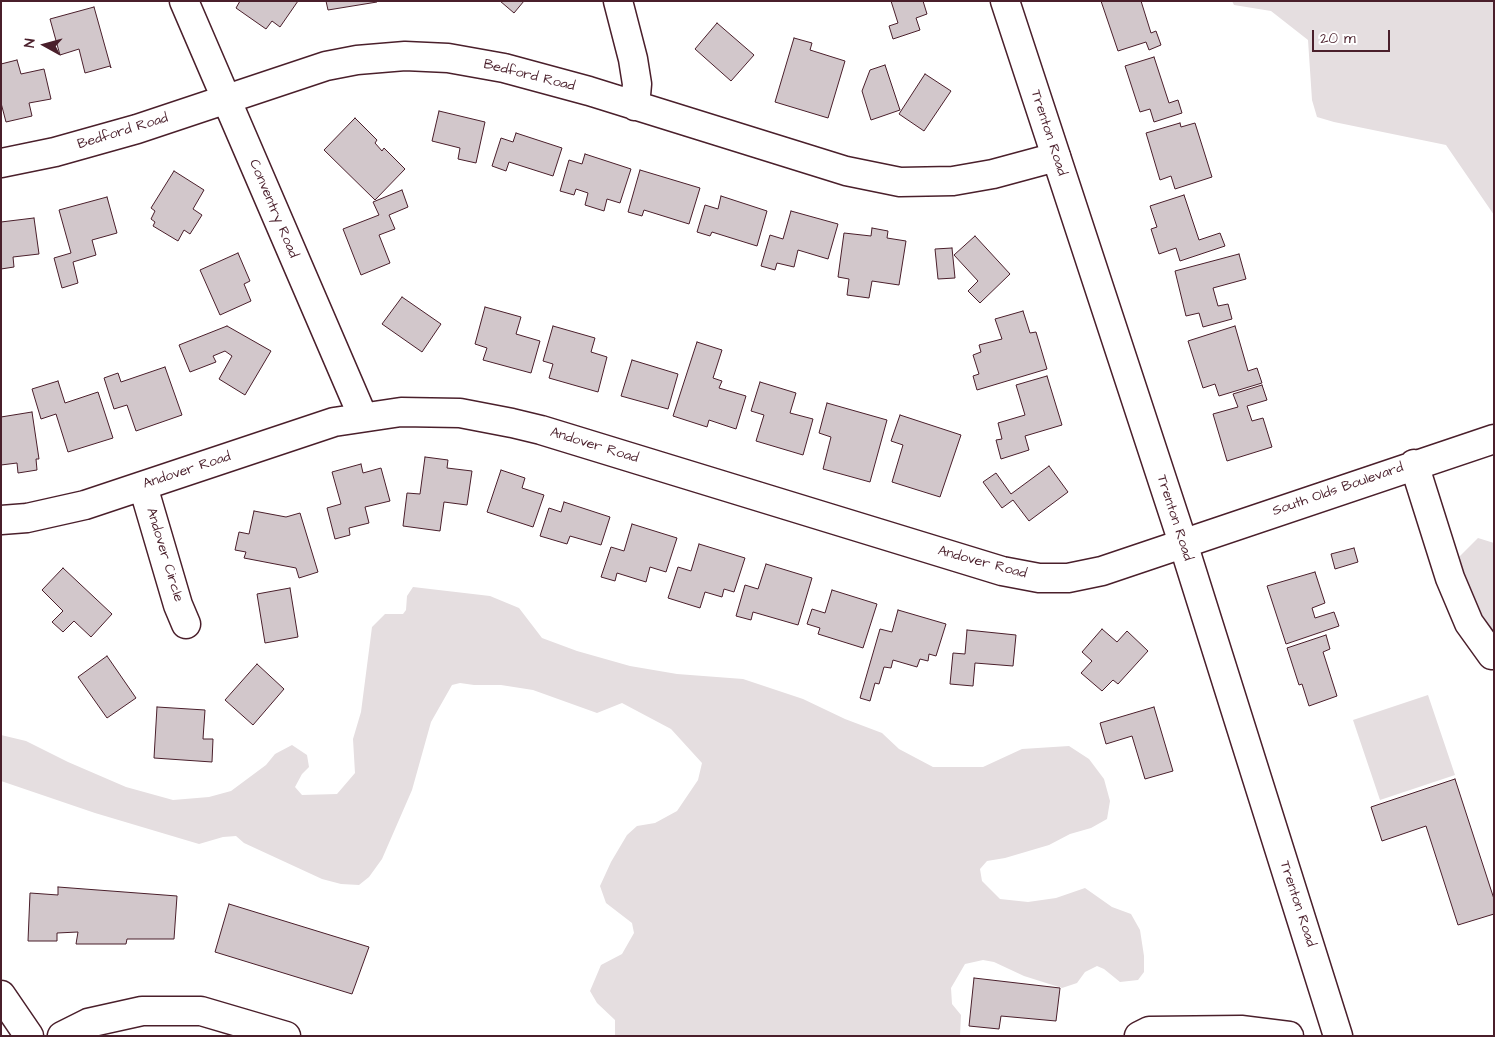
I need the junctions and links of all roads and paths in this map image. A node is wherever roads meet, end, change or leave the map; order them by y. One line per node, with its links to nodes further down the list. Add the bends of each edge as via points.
1 (184, 1): 4 (street, Conventry Road)
2 (618, 1): 5 (street, via 634,58)
3 (1005, 1): 6 (street, Trenton Road)
4 (225, 100): 5 (street, Bedford Road, via 326,66 406,56 448,58 504,68); 7 (street, Bedford Road, via 137,129); 8 (street, Conventry Road)
5 (636, 106): 6 (street, Bedford Road, via 846,171 900,182 953,181)
6 (1056, 157): 13 (street, Trenton Road)
7 (1, 163)
8 (363, 417): 11 (street, Andover Road, via 334,422); 13 (street, Andover Road, via 401,412 460,413 512,423 1002,571 1039,578 1068,578 1102,571)
9 (1494, 439): 10 (street, South Olds Boulevard)
10 (1414, 464): 13 (street, South Olds Boulevard); 15 (street, via 1461,605 1469,623)
11 (143, 486): 12 (street, Andover Road, via 85,505 27,518); 14 (street, Andover Circle)
12 (1, 520)
13 (1182, 543): 22 (street, Trenton Road)
14 (186, 624)
15 (1492, 655)
16 (1, 995): 17 (street)
17 (29, 1036)
18 (62, 1036): 19 (street, via 88,1023 142,1011 201,1011)
19 (286, 1036)
20 (1139, 1036): 21 (street, via 1149,1031 1241,1030)
21 (1290, 1036)
22 (1338, 1036)

